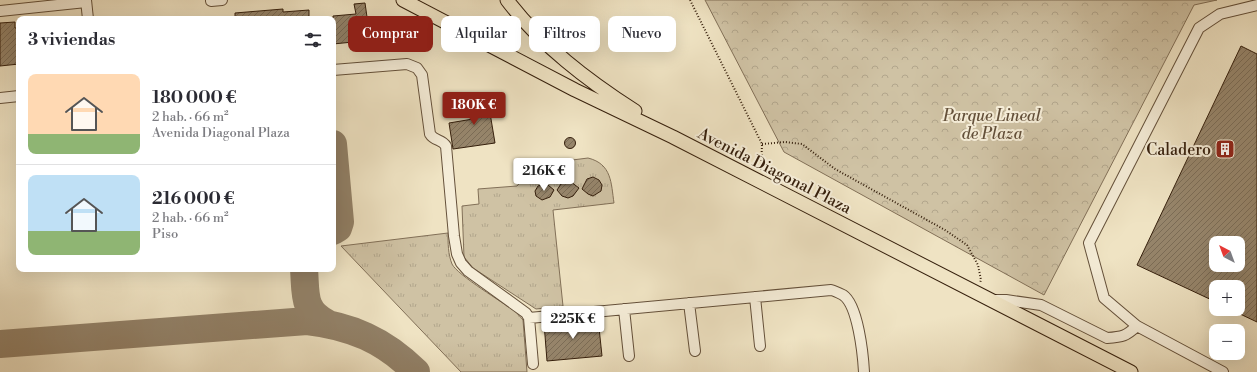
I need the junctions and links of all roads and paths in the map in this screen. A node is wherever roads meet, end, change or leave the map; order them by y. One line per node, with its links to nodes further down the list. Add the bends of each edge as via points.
1 (222, 0): 6 (lane)
2 (403, 0): 13 (main road, Avenida Diagonal Plaza, via 574,90)
3 (507, 0): 13 (main road, via 563,60)
4 (690, 0): 14 (path)
5 (86, 1): 8 (lane); 9 (lane)
6 (211, 1)
7 (1257, 5): 22 (lane, via 1220,14 1199,28 1089,243 1104,298)
8 (0, 11)
9 (88, 16)
10 (336, 70): 21 (lane, via 407,64 417,68 422,75 430,134 442,140 446,146 454,236 461,263 468,271 526,313)
11 (16, 96): 12 (lane)
12 (0, 98)
13 (674, 137): 15 (main road, Avenida Diagonal Plaza)
14 (762, 144): 15 (path); 16 (path, via 802,144 835,170 945,230 967,245 980,272 981,280)
15 (760, 181): 16 (main road, Avenida Diagonal Plaza)
16 (976, 293): 18 (main road, Avenida Diagonal Plaza)
17 (755, 297): 19 (lane); 23 (lane); 27 (lane, via 831,290 844,295 854,312)
18 (989, 300): 22 (lane, via 1041,305 1108,338 1127,335); 28 (main road, Avenida Diagonal Plaza)
19 (689, 303): 20 (lane); 24 (lane)
20 (624, 309): 21 (lane); 25 (lane)
21 (529, 318): 26 (lane)
22 (1137, 326): 29 (lane)
23 (760, 346)
24 (695, 351)
25 (629, 356)
26 (533, 364)
27 (864, 372)
28 (1131, 372)
29 (1223, 372)

